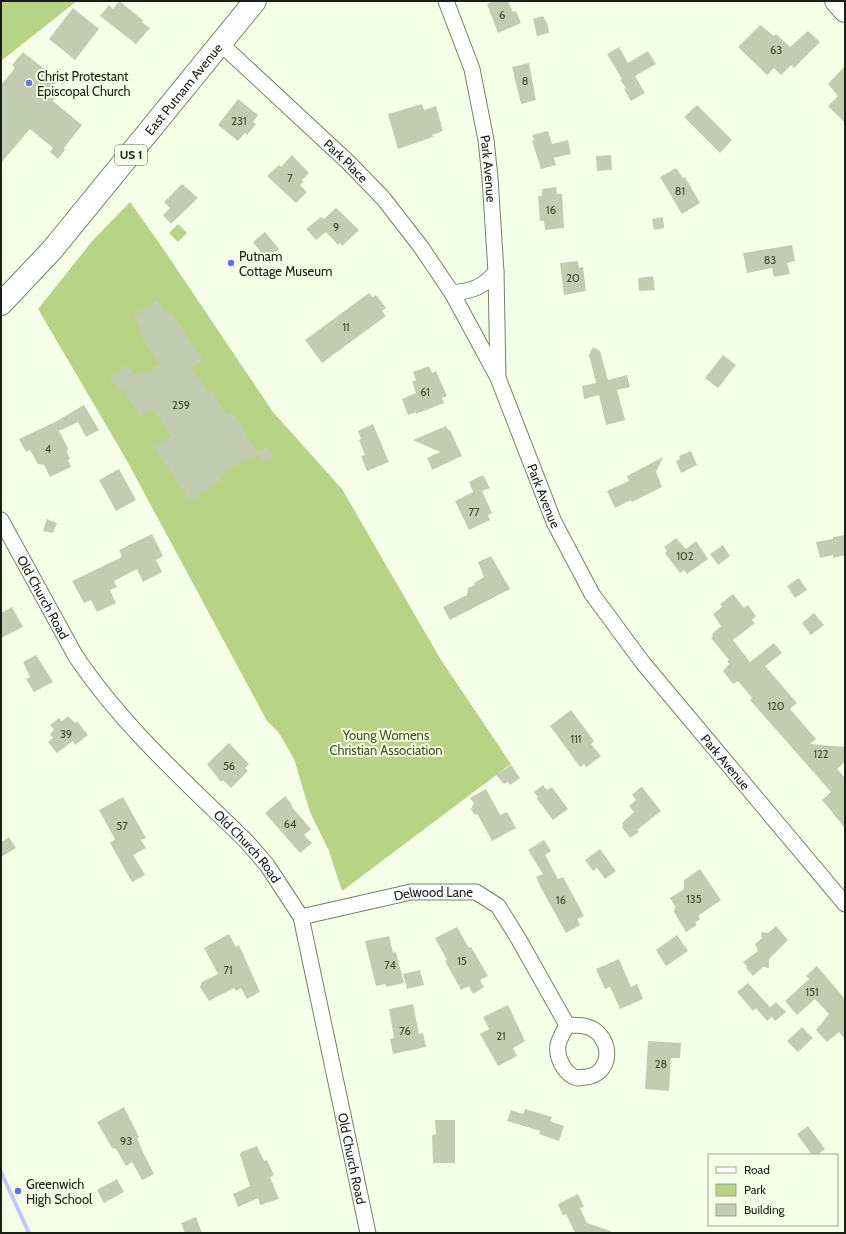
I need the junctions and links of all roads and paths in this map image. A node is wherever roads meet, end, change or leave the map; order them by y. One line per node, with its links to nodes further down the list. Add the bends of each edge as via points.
1 (255, 1): 5 (main road, East Putnam Avenue / US 1)
2 (446, 1): 6 (street, Park Avenue, via 472,69 480,102 490,178)
3 (836, 1): 4 (main road)
4 (845, 11)
5 (221, 44): 7 (street, Park Place, via 383,198); 8 (main road, East Putnam Avenue / US 1, via 52,250)
6 (496, 272): 7 (street, via 486,283 465,292); 9 (street, Park Avenue)
7 (452, 293): 9 (street, Park Place)
8 (1, 304)
9 (498, 378): 11 (street, Park Avenue, via 554,522 592,594 662,687)
10 (1, 520): 12 (street, Old Church Road, via 89,676 117,711 247,842 267,865)
11 (845, 904)
12 (301, 917): 13 (street, Delwood Lane, via 412,892 476,892 498,906); 14 (street, Old Church Road)
13 (567, 1025)
14 (368, 1233)

